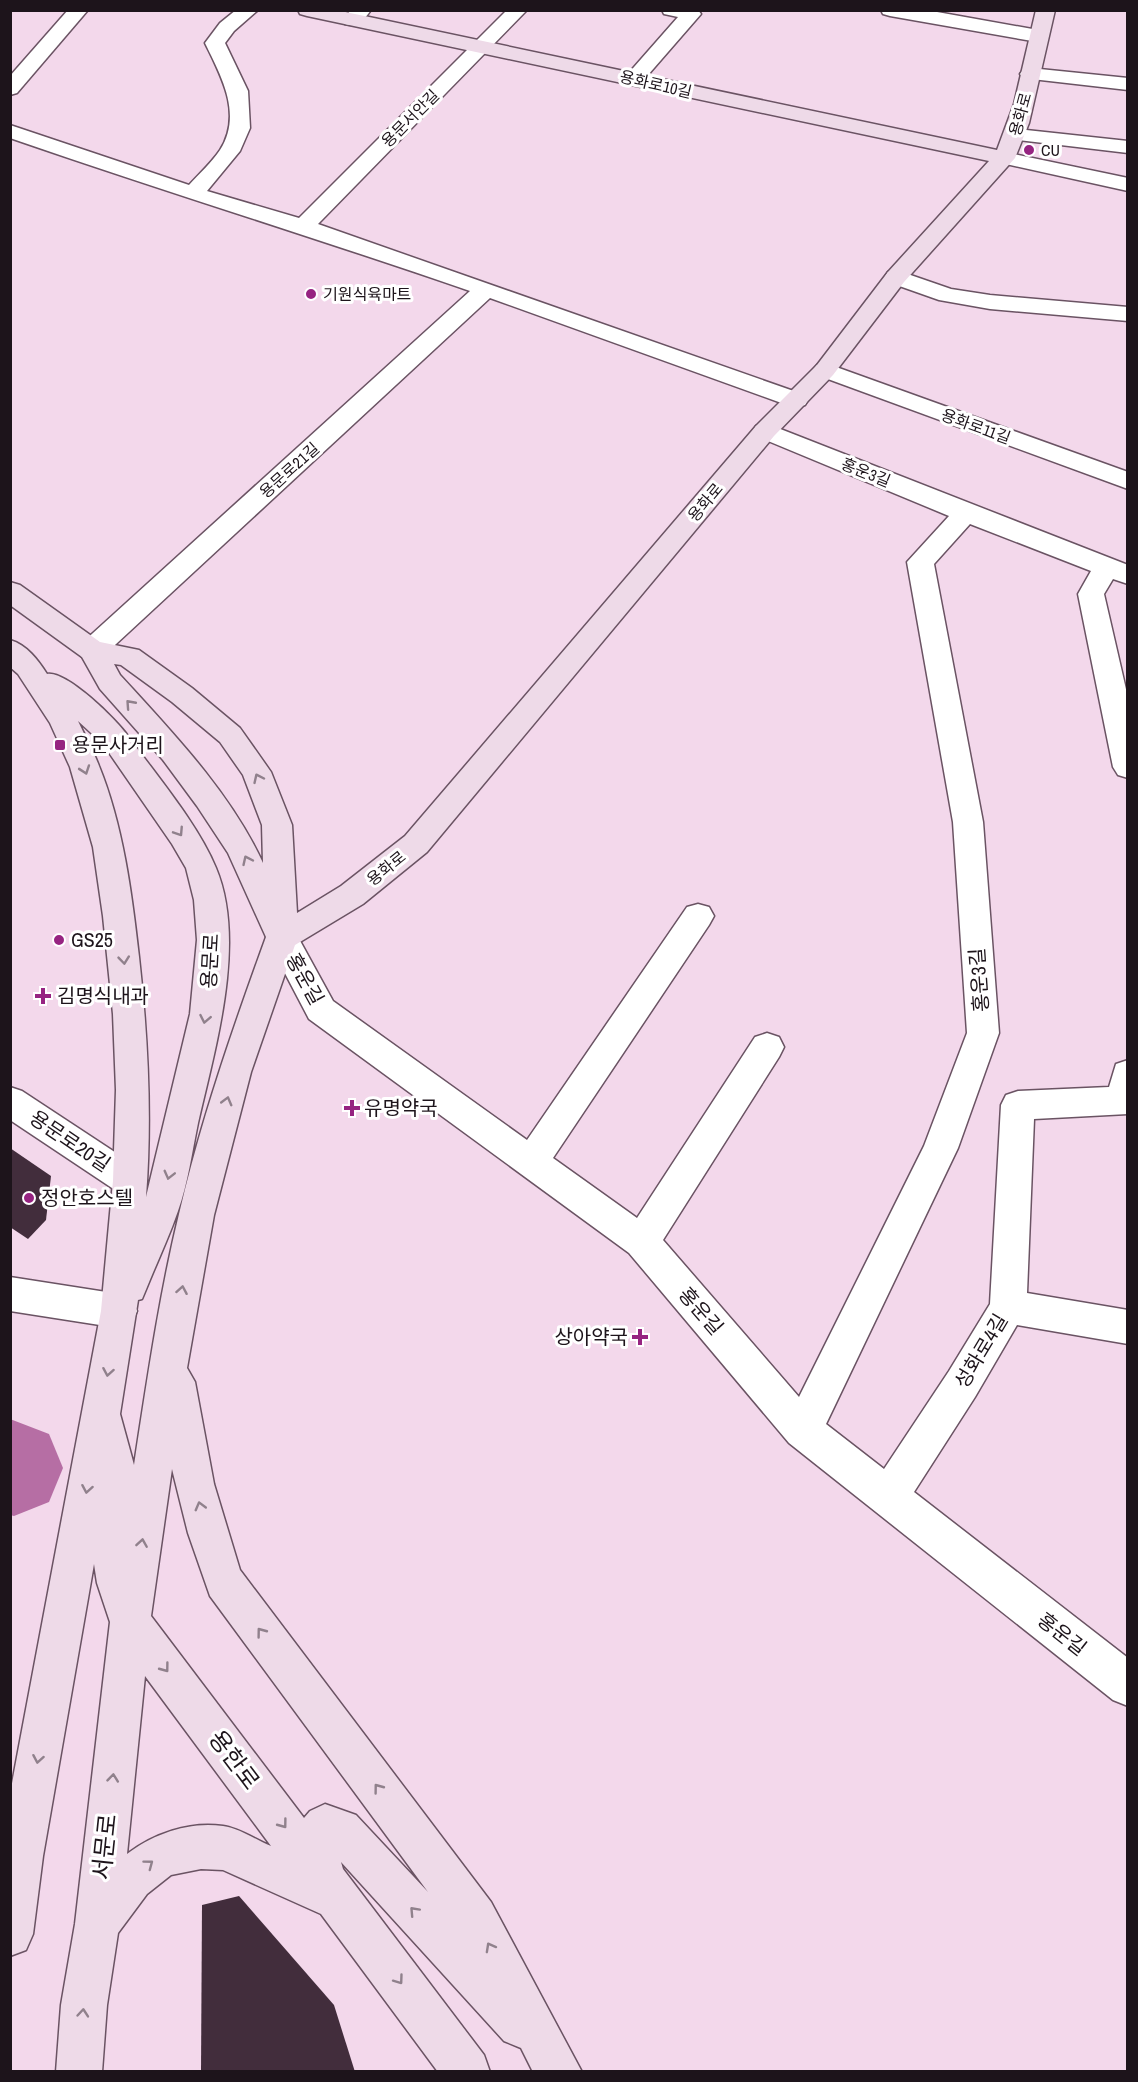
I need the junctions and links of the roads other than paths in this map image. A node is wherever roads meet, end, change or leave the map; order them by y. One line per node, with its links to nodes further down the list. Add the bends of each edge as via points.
1 (79, 10): 15 (street)
2 (249, 10): 21 (street, via 227,27 215,43 238,91 240,128 230,151)
3 (307, 10): 9 (main road, 용화로10길)
4 (518, 10): 11 (street, 용문서안길)
5 (671, 10): 8 (street)
6 (890, 10): 10 (street)
7 (1046, 10): 10 (main road, 용화로)
8 (693, 12): 13 (street)
9 (357, 15): 11 (main road, 용화로10길)
10 (1038, 36): 12 (main road, 용화로)
11 (481, 46): 13 (main road, 용화로10길); 22 (street, 용문서안길)
12 (1030, 74): 14 (street); 17 (main road, 용화로)
13 (634, 79): 19 (main road, 용화로10길)
14 (1128, 84)
15 (10, 89)
16 (10, 131): 21 (street)
17 (1017, 135): 18 (street); 19 (main road, 용화로)
18 (1128, 147)
19 (1004, 158): 20 (street); 23 (main road, 용화로)
20 (1128, 185)
21 (193, 194): 22 (street)
22 (303, 226): 24 (street)
23 (896, 277): 25 (street, via 947,295 990,302); 26 (main road, 용화로)
24 (486, 289): 27 (street); 33 (street, 용문로21길)
25 (1128, 314)
26 (825, 370): 27 (main road, 용화로); 29 (street, 용화로11길)
27 (796, 400): 28 (main road, 용화로)
28 (765, 431): 30 (street, 홍운3길); 39 (main road, 용화로, via 416,844 352,895)
29 (1128, 481)
30 (966, 513): 31 (street, 홍운3길); 52 (street, 홍운3길, via 920,562 968,822 983,1033 941,1148)
31 (1117, 572): 36 (street, via 1091,594)
32 (10, 591): 33 (main road)
33 (92, 650): 35 (main road, one-way to 33, via 110,682); 39 (main road, one-way to 33, via 277,825 256,772 230,735 182,695 129,657)
34 (19, 659): 37 (main road, 용문로, via 66,693 113,737); 44 (main road, one-way to 44, via 72,739 85,767 108,847 129,1014 133,1090)
35 (181, 763): 37 (main road, via 186,788 181,798 170,802); 39 (main road, one-way to 35, via 241,848)
36 (1128, 767)
37 (157, 800): 48 (main road, 용문로, one-way to 48, via 201,868 210,900 213,940 206,1014 161,1209)
38 (698, 916): 43 (street)
39 (282, 938): 43 (street, 홍운길, via 321,1010); 50 (main road, one-way to 39, via 196,1215 231,1083)
40 (767, 1047): 45 (street)
41 (1128, 1074): 47 (street, via 1123,1101 1018,1105)
42 (10, 1101): 44 (street, 용문로20길)
43 (532, 1161): 45 (street, 홍운길)
44 (130, 1181): 48 (main road)
45 (642, 1242): 52 (street, 홍운길)
46 (10, 1294): 48 (street)
47 (1008, 1307): 49 (street, 성화로4길); 53 (street, 성화로4길)
48 (119, 1311): 51 (main road, one-way to 51)
49 (1128, 1327)
50 (171, 1348): 54 (main road, 서문로, one-way to 50); 59 (main road, one-way to 50, via 475,1918 224,1582 193,1480)
51 (101, 1411): 54 (main road, 용한로, via 117,1474 109,1538 117,1583); 58 (main road, one-way to 58)
52 (803, 1430): 53 (street, 홍운길)
53 (888, 1497): 55 (street, 홍운길)
54 (130, 1622): 56 (main road, 용한로, one-way to 56); 57 (main road, 서문로, one-way to 54)
55 (1128, 1685)
56 (332, 1889): 57 (main road, one-way to 56, via 131,1878 156,1858 179,1850 225,1848); 59 (main road, one-way to 56, via 341,1830 325,1826 317,1833 315,1846); 61 (main road, 용한로, one-way to 61)
57 (97, 1924): 60 (main road, 서문로, one-way to 57, via 84,2005)
58 (10, 1934)
59 (556, 2067)
60 (79, 2072)
61 (467, 2072)

